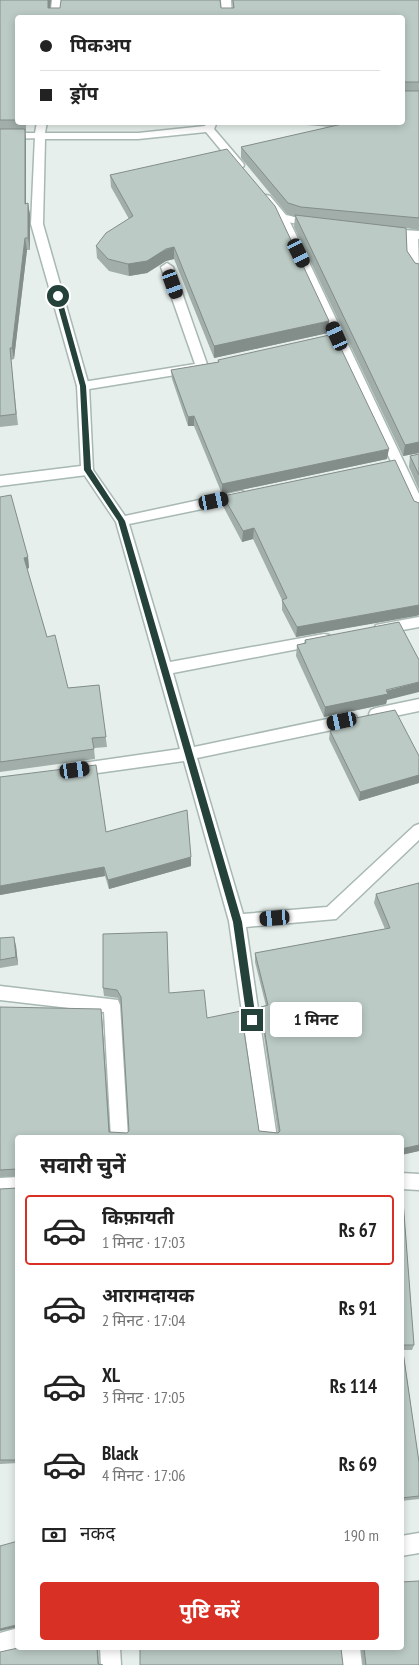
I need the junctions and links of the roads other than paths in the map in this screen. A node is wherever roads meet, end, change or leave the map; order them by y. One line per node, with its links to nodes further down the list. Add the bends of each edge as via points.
1 (57, 0): 3 (street)
2 (226, 0): 4 (street)
3 (55, 15)
4 (227, 15)
5 (42, 125): 8 (street)
6 (210, 126): 8 (street, via 138,136); 9 (street)
7 (0, 136): 8 (street)
8 (40, 136): 17 (street, via 37,224)
9 (245, 173)
10 (257, 188): 11 (street)
11 (282, 218): 12 (street); 19 (street)
12 (327, 226)
13 (374, 231): 14 (street)
14 (416, 235): 16 (street, via 413,261)
15 (167, 267): 17 (street, via 207,366)
16 (419, 270)
17 (83, 386): 20 (street)
18 (412, 460): 19 (street)
19 (393, 464): 23 (street)
20 (87, 470): 21 (street); 24 (street)
21 (0, 481)
22 (255, 493): 24 (street)
23 (419, 508)
24 (122, 521): 28 (street)
25 (419, 622): 26 (street)
26 (370, 631)
27 (340, 636): 28 (street)
28 (164, 669): 30 (street)
29 (419, 705): 30 (street)
30 (188, 754): 31 (street); 33 (street)
31 (66, 771)
32 (419, 830): 33 (street, via 331,914)
33 (238, 922): 36 (street)
34 (0, 993): 35 (street, via 112,1005)
35 (120, 1135)
36 (269, 1135)
37 (404, 1181): 38 (street)
38 (419, 1182)
39 (15, 1185): 40 (street)
40 (0, 1186)
41 (419, 1543): 42 (street)
42 (404, 1546)
43 (15, 1639): 44 (street)
44 (0, 1642)
45 (110, 1650): 47 (street)
46 (350, 1650): 48 (street)
47 (111, 1665)
48 (352, 1665)

